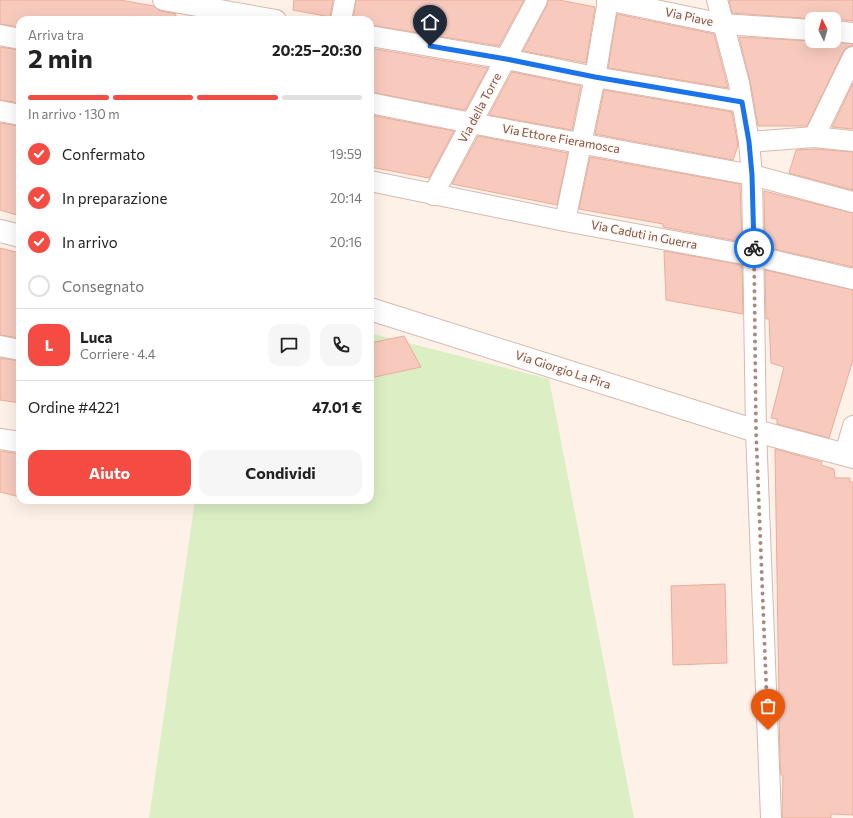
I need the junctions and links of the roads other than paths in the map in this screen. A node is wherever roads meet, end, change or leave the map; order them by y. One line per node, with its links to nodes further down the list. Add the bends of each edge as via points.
1 (163, 0): 6 (street)
2 (345, 0): 8 (street)
3 (537, 0): 17 (street, Via della Torre)
4 (608, 0): 9 (street, Via Piave); 18 (street)
5 (717, 0): 9 (street)
6 (234, 11): 7 (street)
7 (257, 16)
8 (342, 16)
9 (723, 24): 10 (street, Via Piave); 19 (street)
10 (805, 30)
11 (841, 32): 12 (street)
12 (853, 33)
13 (0, 35): 15 (street)
14 (374, 37): 17 (street)
15 (16, 38)
16 (853, 57): 24 (street)
17 (506, 59): 18 (street); 23 (street, Via della Torre)
18 (595, 77): 19 (street); 27 (street)
19 (742, 102): 26 (street)
20 (374, 104): 23 (street, Via Ettore Fieramosca)
21 (0, 111): 22 (street)
22 (16, 114)
23 (471, 123): 27 (street, Via Ettore Fieramosca); 30 (street, Via della Torre)
24 (814, 137): 25 (street); 26 (street)
25 (853, 141)
26 (749, 142): 28 (street)
27 (581, 143): 28 (street, Via Ettore Fieramosca); 32 (street)
28 (752, 175): 31 (street, Via Ettore Fieramosca); 35 (street)
29 (374, 182): 30 (street, Via Caduti in Guerra)
30 (433, 195): 32 (street, Via Caduti in Guerra)
31 (853, 202)
32 (565, 220): 35 (street, Via Caduti in Guerra)
33 (0, 231): 34 (street)
34 (16, 235)
35 (754, 256): 36 (street, Via Caduti in Guerra); 41 (street)
36 (853, 279)
37 (374, 310): 41 (street, Via Giorgio La Pira)
38 (0, 346): 39 (street)
39 (16, 349)
40 (853, 426): 44 (street)
41 (756, 431): 44 (street, Via Giorgio La Pira); 45 (street)
42 (0, 439): 43 (street)
43 (16, 441)
44 (849, 456)
45 (771, 818)

